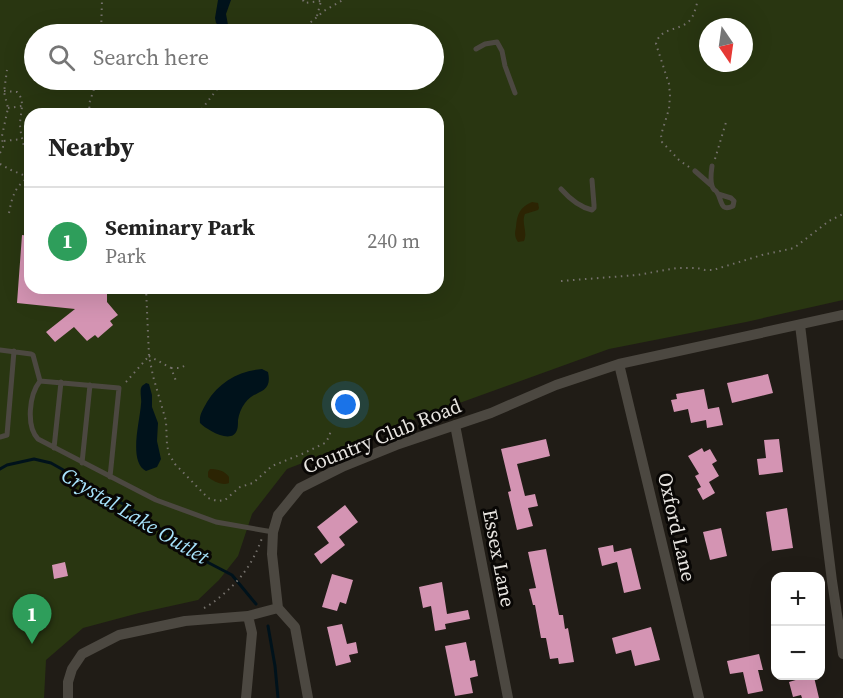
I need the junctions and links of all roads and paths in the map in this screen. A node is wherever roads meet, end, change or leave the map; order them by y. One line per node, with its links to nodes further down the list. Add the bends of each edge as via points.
1 (102, 0): 7 (path)
2 (303, 0): 5 (path)
3 (344, 0): 6 (path)
4 (698, 0): 26 (path, via 691,18 681,27 662,33 656,44 670,95 662,142)
5 (321, 1): 6 (path)
6 (317, 17): 8 (path)
7 (101, 24)
8 (309, 24)
9 (476, 49): 14 (lane, via 497,42)
10 (7, 70): 13 (path)
11 (94, 90): 17 (path)
12 (216, 90): 18 (path)
13 (4, 91): 15 (path, via 19,93); 16 (path)
14 (515, 93)
15 (22, 106): 16 (path); 20 (path)
16 (8, 108): 21 (path)
17 (89, 108)
18 (203, 108)
19 (727, 120): 25 (path)
20 (22, 139): 21 (path); 22 (path)
21 (3, 141): 23 (path)
22 (24, 147)
23 (0, 153)
24 (0, 164): 27 (path)
25 (712, 166): 30 (lane)
26 (695, 171): 30 (lane)
27 (24, 175)
28 (592, 180): 31 (lane, via 592,210)
29 (24, 181): 33 (path, via 13,193)
30 (711, 185): 32 (lane)
31 (561, 189)
32 (718, 194)
33 (9, 213)
34 (843, 214): 35 (path, via 794,248 713,270 677,268)
35 (561, 280)
36 (146, 294): 41 (path)
37 (843, 315): 38 (street, Country Club Road)
38 (800, 325): 42 (street, Country Club Road); 61 (street)
39 (0, 350): 40 (lane)
40 (14, 351): 45 (lane, via 33,356); 52 (lane, via 7,435)
41 (149, 356): 44 (path); 48 (path); 51 (path, via 166,421 169,454 212,500 225,500 272,466 325,443)
42 (619, 364): 50 (street, Country Club Road); 66 (street, Oxford Lane)
43 (187, 365): 44 (path)
44 (171, 368): 46 (path)
45 (40, 381): 47 (lane); 53 (lane, via 33,396 31,427 38,439)
46 (176, 381)
47 (61, 382): 49 (lane); 53 (lane)
48 (126, 382)
49 (90, 385): 54 (lane); 55 (lane, via 119,388)
50 (456, 424): 56 (street, Country Club Road, via 344,466 300,488 278,515); 65 (street, Essex Lane)
51 (330, 430)
52 (0, 436)
53 (54, 448): 54 (lane)
54 (82, 463): 55 (lane)
55 (110, 477): 56 (lane, via 156,500 216,522)
56 (273, 532): 59 (street, Country Club Road)
57 (242, 576): 58 (path)
58 (232, 586)
59 (278, 608): 60 (street); 64 (street, via 295,627)
60 (248, 616): 62 (street, via 185,621 118,635 82,654 72,669); 63 (street, via 252,633)
61 (843, 654)
62 (68, 698)
63 (246, 698)
64 (308, 698)
65 (508, 698)
66 (699, 698)

